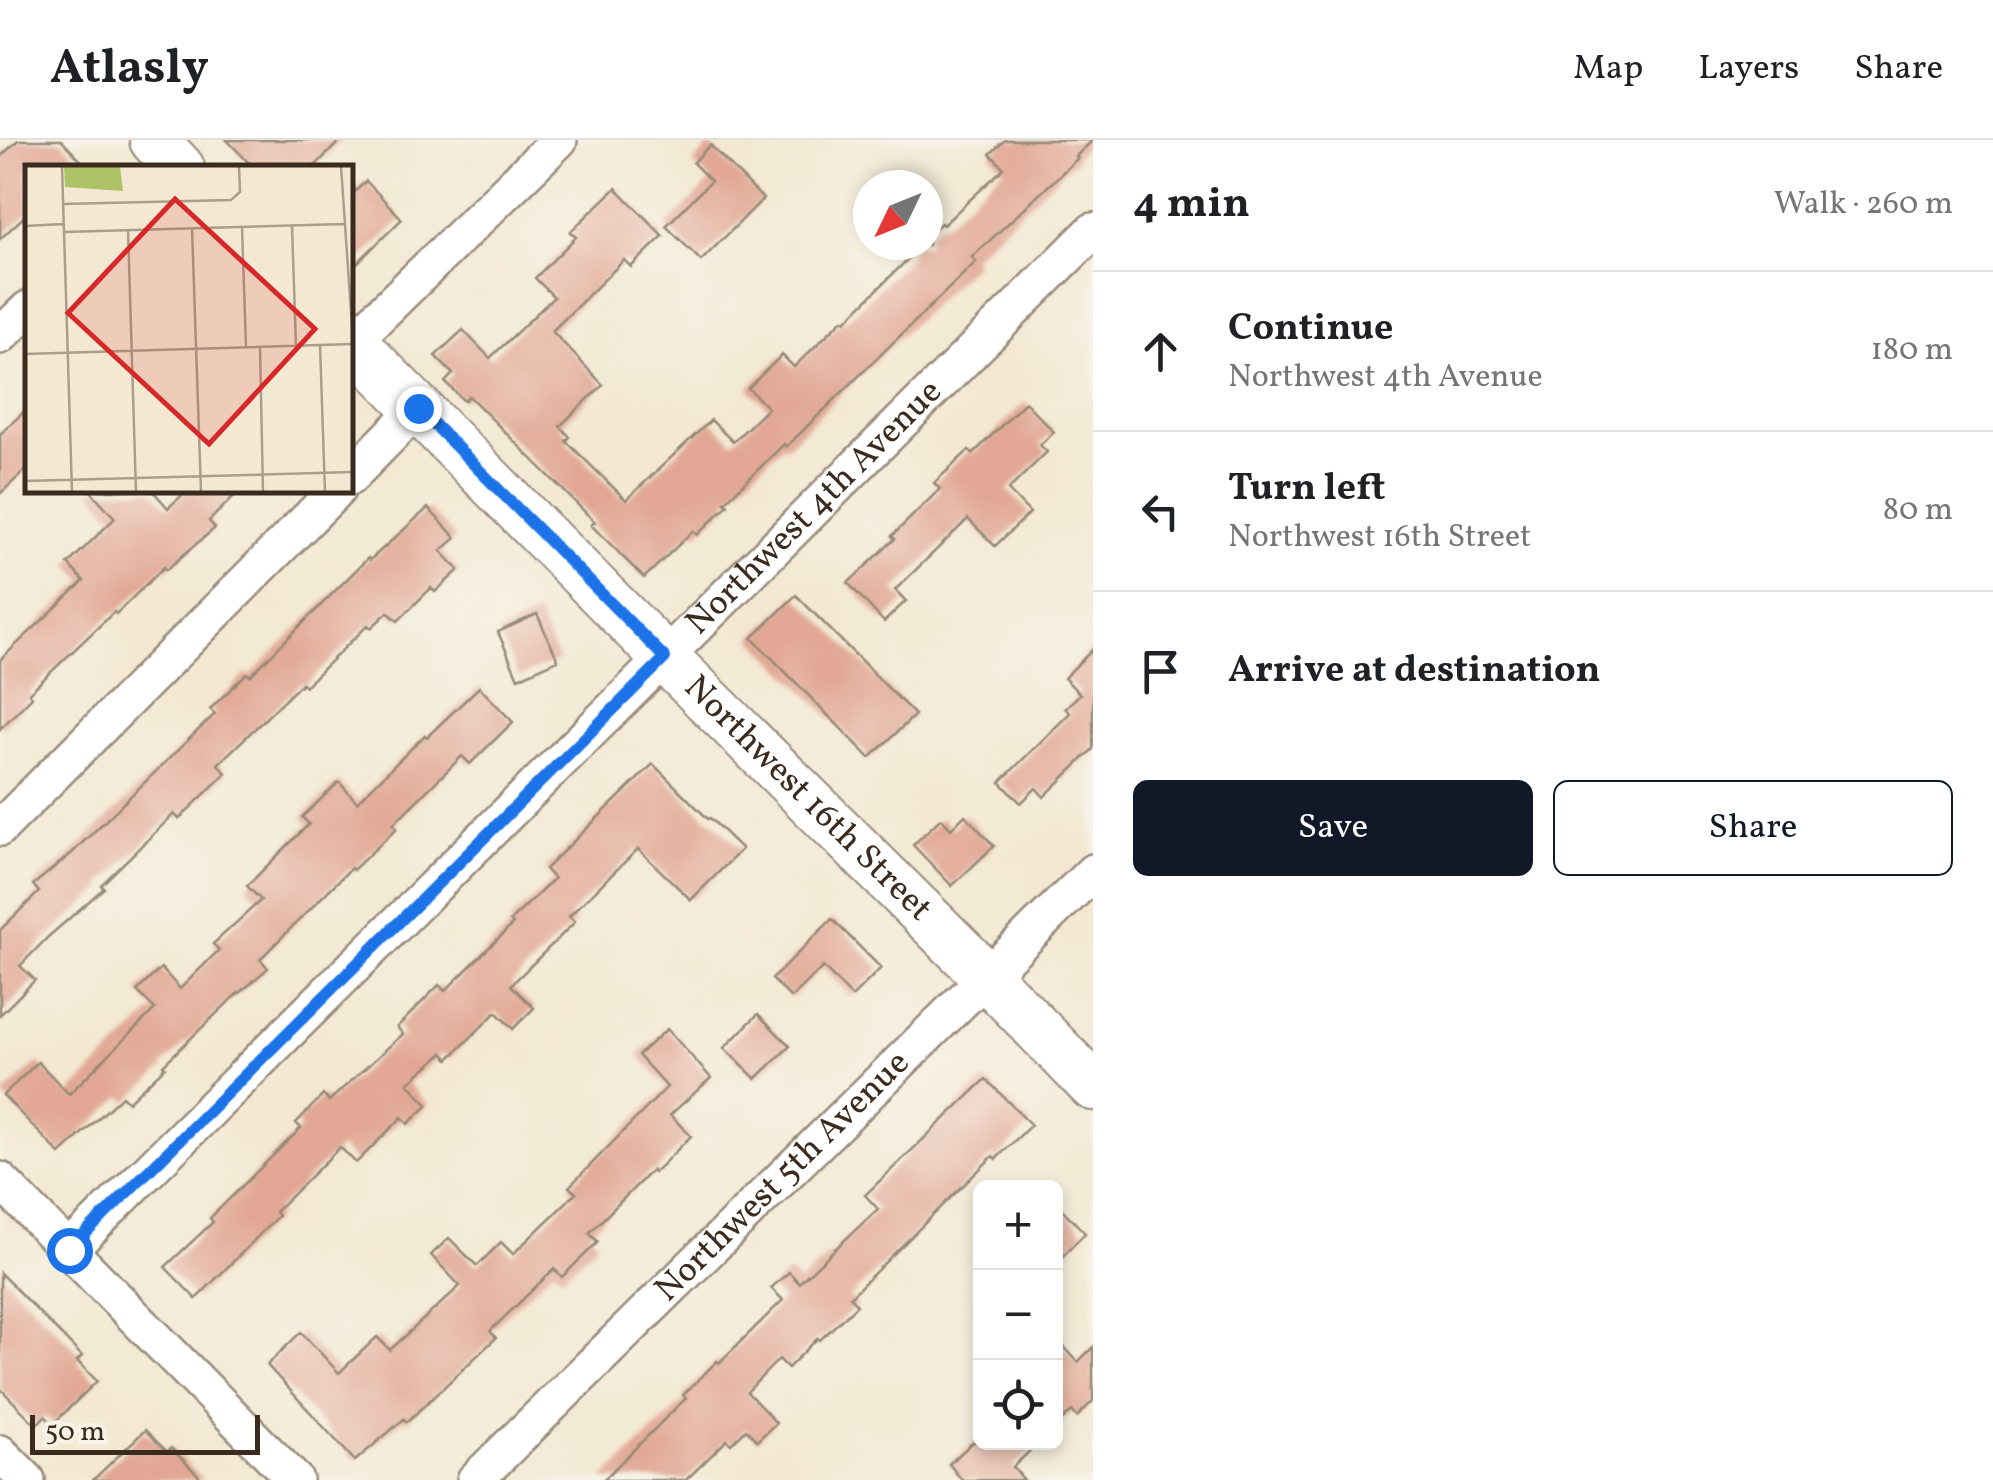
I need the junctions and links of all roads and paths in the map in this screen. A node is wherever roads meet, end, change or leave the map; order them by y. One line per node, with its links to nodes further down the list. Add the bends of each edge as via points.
1 (560, 140): 5 (street)
2 (1093, 230): 10 (street, Northwest 4th Avenue)
3 (25, 312): 4 (street)
4 (0, 336)
5 (352, 340)
6 (352, 342): 7 (street, Northwest 16th Street)
7 (418, 408): 8 (street); 10 (street, Northwest 16th Street)
8 (352, 474)
9 (334, 492): 11 (street)
10 (665, 658): 13 (street, Northwest 16th Street); 16 (street, Northwest 4th Avenue)
11 (0, 828)
12 (1093, 872): 13 (street, Northwest 5th Avenue)
13 (987, 977): 14 (street, Northwest 16th Street); 20 (street, Northwest 5th Avenue)
14 (1093, 1086)
15 (0, 1180): 16 (street)
16 (69, 1250): 19 (street)
17 (0, 1453): 18 (street)
18 (27, 1480)
19 (295, 1480)
20 (475, 1480)

